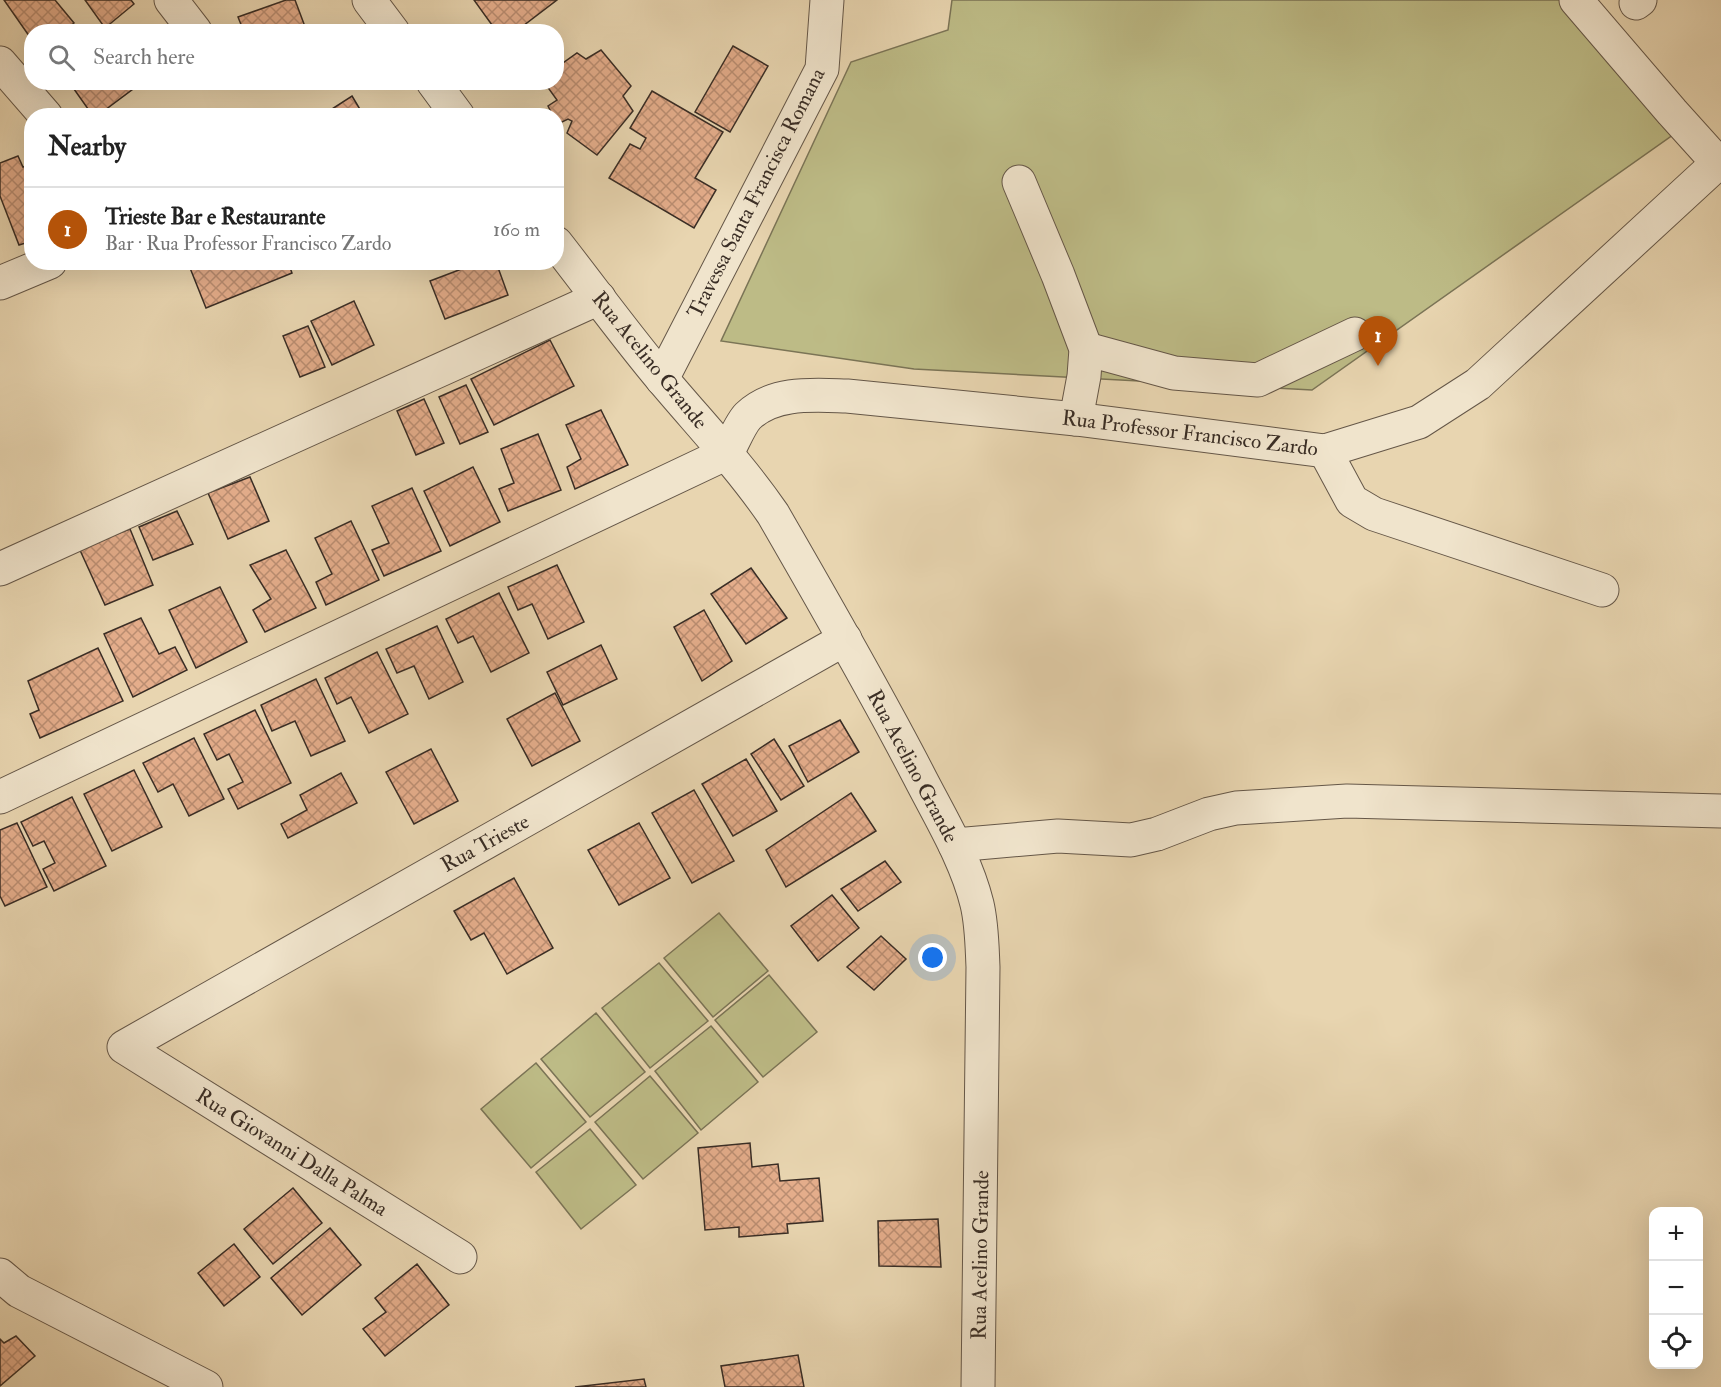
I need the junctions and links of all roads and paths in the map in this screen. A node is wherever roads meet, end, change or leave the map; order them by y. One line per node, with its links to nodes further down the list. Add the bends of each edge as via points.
1 (171, 0): 5 (street)
2 (369, 0): 6 (street)
3 (827, 0): 19 (street, Travessa Santa Francisca Romana, via 822,69)
4 (1576, 0): 11 (street)
5 (189, 24)
6 (387, 24)
7 (0, 63): 9 (street)
8 (439, 90): 10 (street)
9 (39, 108)
10 (452, 108)
11 (1719, 162): 21 (street, Rua Professor Francisco Zardo, via 1478,384 1419,422)
12 (1018, 182): 18 (street)
13 (564, 253): 16 (street, Rua Acelino Grande)
14 (31, 270): 15 (street)
15 (0, 283)
16 (599, 298): 19 (street, Rua Acelino Grande); 23 (street)
17 (1355, 334): 18 (street, via 1258,380 1174,373)
18 (1086, 349): 20 (street)
19 (662, 379): 22 (street, Rua Acelino Grande)
20 (1076, 419): 21 (street, Rua Professor Francisco Zardo); 22 (street, Rua Professor Francisco Zardo, via 848,396 789,397 765,404 747,417)
21 (1325, 451): 24 (street, via 1352,501 1374,514)
22 (727, 453): 25 (street, Rua Acelino Grande, via 772,514); 26 (street)
23 (0, 569)
24 (1602, 590)
25 (845, 639): 28 (street, Rua Acelino Grande); 29 (street, Rua Trieste)
26 (0, 797)
27 (1721, 811): 28 (street, via 1347,801 1236,808 1131,840 1058,836)
28 (955, 844): 33 (street, Rua Acelino Grande, via 977,904 982,935)
29 (124, 1047): 30 (street, Rua Giovanni Dalla Palma)
30 (460, 1257)
31 (0, 1275): 32 (street, via 19,1291)
32 (206, 1387)
33 (978, 1387)

